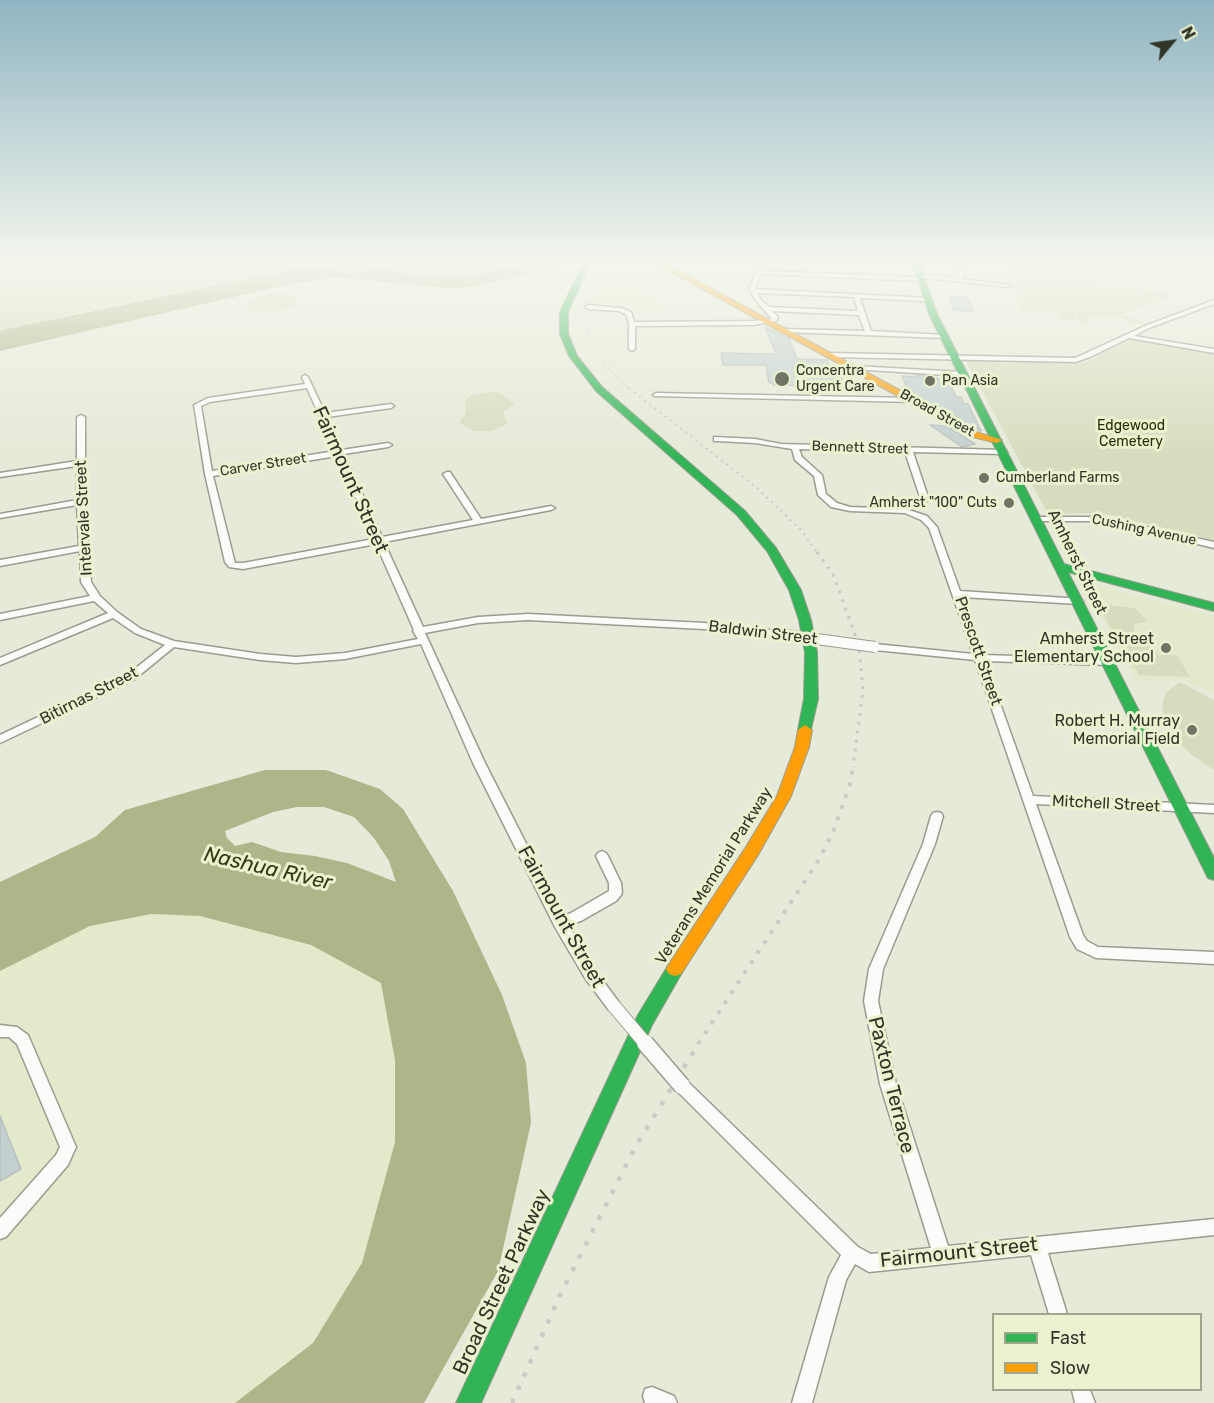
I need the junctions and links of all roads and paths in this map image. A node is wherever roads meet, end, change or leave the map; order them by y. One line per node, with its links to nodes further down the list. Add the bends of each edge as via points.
1 (564, 327): 64 (main road, Veterans Memorial Parkway, via 576,361 604,394 763,537 787,575 803,612 812,682 804,737 784,796 765,832 660,993)
2 (632, 327): 11 (street)
3 (781, 327): 7 (main road, Broad Street)
4 (867, 327): 8 (street)
5 (940, 327): 9 (main road, Amherst Street)
6 (1148, 327): 10 (street)
7 (784, 330): 8 (street); 13 (main road, Broad Street)
8 (868, 332): 9 (street)
9 (944, 336): 14 (main road, Amherst Street)
10 (1126, 336): 12 (street); 14 (street, via 1076,360)
11 (632, 349)
12 (1213, 350)
13 (830, 355): 14 (street); 15 (main road, Broad Street)
14 (955, 358): 16 (main road, Amherst Street)
15 (854, 368): 16 (street); 18 (main road, Broad Street)
16 (963, 374): 25 (main road, Amherst Street)
17 (656, 395): 18 (street)
18 (913, 400): 25 (main road, Broad Street)
19 (391, 406): 20 (street)
20 (322, 416): 27 (street, Fairmount Street); 29 (street, Fairmount Street, via 306,382 200,402 196,409)
21 (81, 417): 28 (street, Intervale Street)
22 (717, 439): 24 (street, Bennett Street)
23 (388, 445): 27 (street, Carver Street)
24 (795, 446): 26 (street, Bennett Street); 43 (street, Prescott Street, via 798,458 818,475 822,495 834,504 850,509 902,510 930,522)
25 (1000, 446): 26 (street, Bennett Street); 36 (main road, Amherst Street)
26 (908, 449): 32 (street)
27 (338, 453): 29 (street, Carver Street); 38 (street, Fairmount Street)
28 (80, 463): 31 (street); 33 (street, Intervale Street)
29 (209, 474): 38 (street, via 229,562 236,566)
30 (447, 474): 37 (street)
31 (0, 475)
32 (925, 500)
33 (81, 502): 35 (street); 40 (street, Intervale Street)
34 (551, 508): 37 (street)
35 (0, 516)
36 (1037, 519): 39 (street, Cushing Avenue, via 1102,519); 42 (main road, Amherst Street)
37 (478, 521): 38 (street)
38 (378, 541): 49 (street, Fairmount Street)
39 (1214, 545)
40 (82, 548): 41 (street); 44 (street, Intervale Street, via 86,582)
41 (0, 563)
42 (1061, 567): 45 (main road, Amherst Street); 46 (main road)
43 (958, 594): 45 (street); 51 (street, Prescott Street)
44 (96, 598): 47 (street, Intervale Street); 48 (street)
45 (1078, 601): 53 (main road, Amherst Street)
46 (1214, 607)
47 (114, 614): 50 (street, Intervale Street, via 138,631); 52 (street)
48 (0, 617)
49 (421, 636): 50 (street, Baldwin Street, via 320,659 260,657); 51 (street, Baldwin Street, bridge, via 464,622 528,617 711,626 875,648); 61 (street, Fairmount Street)
50 (172, 644): 54 (street, Bitirnas Street, via 131,677)
51 (980, 657): 53 (street, Baldwin Street); 55 (street, Prescott Street)
52 (0, 662)
53 (1108, 662): 56 (main road, Amherst Street)
54 (0, 739)
55 (1031, 800): 56 (street, Mitchell Street); 62 (street, Prescott Street, via 1082,945 1096,952)
56 (1180, 808): 57 (street, Mitchell Street); 60 (main road, Amherst Street)
57 (1214, 809)
58 (938, 816): 69 (street, Paxton Terrace, via 876,969 871,1001 888,1084)
59 (602, 856): 61 (street, via 616,892)
60 (1214, 873)
61 (560, 923): 68 (street, Fairmount Street, bridge, via 613,1005 692,1097)
62 (1214, 958)
63 (0, 1031): 66 (street, via 12,1031 23,1041 68,1147 62,1160)
64 (572, 1178): 71 (main road, Broad Street Parkway)
65 (1214, 1227): 67 (street, Fairmount Street)
66 (0, 1232)
67 (1037, 1245): 69 (street, Fairmount Street); 70 (street)
68 (852, 1253): 69 (street, Fairmount Street, via 869,1263); 72 (street, via 838,1277)
69 (942, 1254)
70 (1058, 1313)
71 (468, 1403)
72 (802, 1403)

